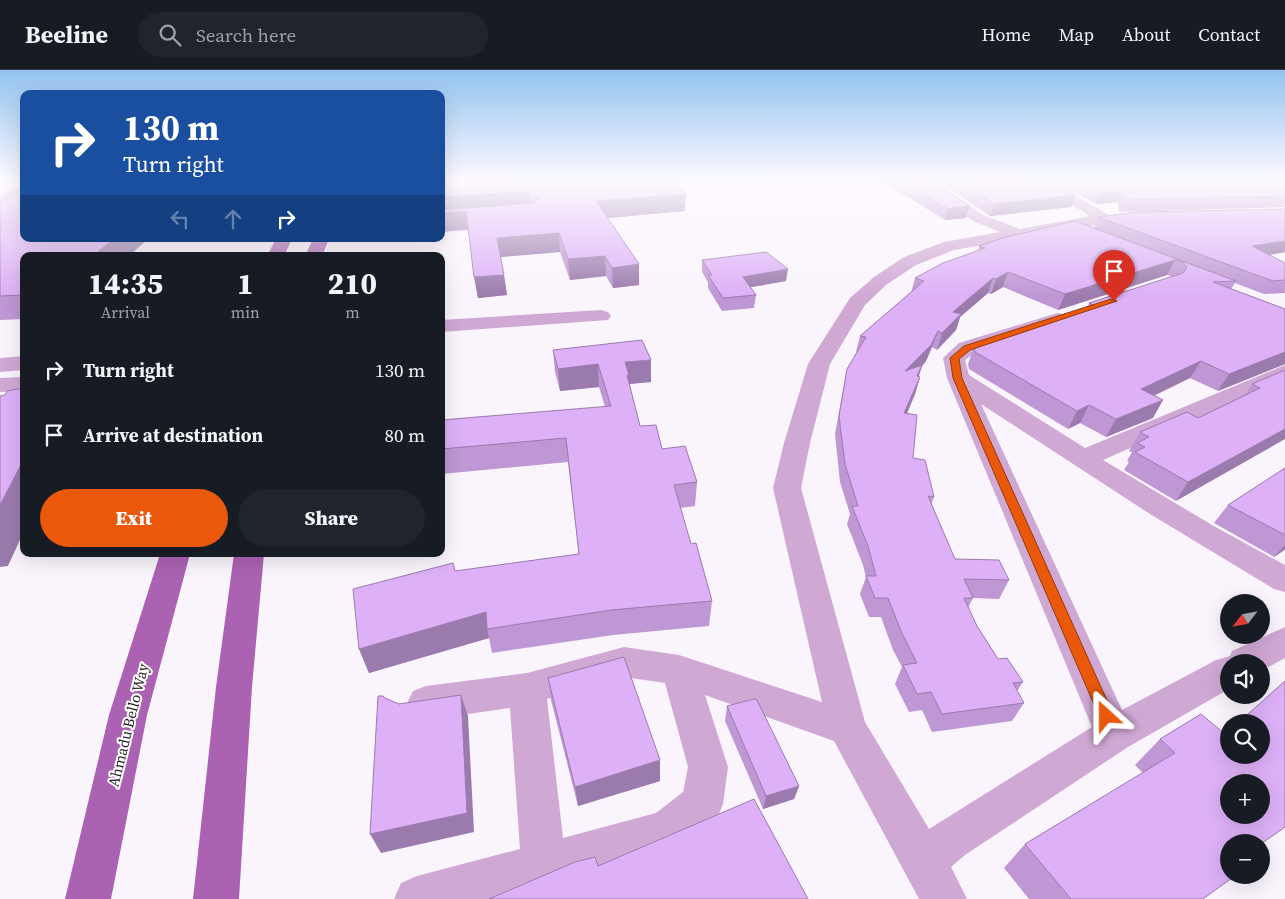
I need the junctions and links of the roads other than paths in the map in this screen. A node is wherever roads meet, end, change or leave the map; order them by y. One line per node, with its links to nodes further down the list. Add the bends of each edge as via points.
1 (980, 219): 5 (street)
2 (1106, 219): 3 (street); 4 (street)
3 (1111, 219)
4 (1064, 226): 5 (street); 6 (street)
5 (1020, 234): 26 (street, via 950,246 910,261 856,302 819,364 787,488)
6 (1091, 236)
7 (1077, 312): 13 (street, via 967,348 954,358)
8 (601, 316): 9 (street)
9 (445, 326)
10 (20, 363): 11 (street)
11 (0, 365)
12 (1285, 372): 16 (street)
13 (958, 378): 16 (street); 27 (street)
14 (20, 384): 15 (street)
15 (0, 385)
16 (1083, 459): 19 (street, via 1218,544)
17 (174, 557): 30 (main road, Ahmadu Bello Way, via 128,714)
18 (248, 557): 31 (main road)
19 (1285, 580)
20 (1285, 641): 21 (street)
21 (1260, 654)
22 (679, 670): 24 (street, via 624,662); 26 (street); 29 (street, via 708,767 702,804 667,832)
23 (1220, 676): 27 (street)
24 (527, 689): 25 (street); 29 (street)
25 (408, 706)
26 (847, 728): 28 (street)
27 (1114, 734): 28 (street, via 950,840)
28 (922, 862): 33 (street)
29 (544, 865): 32 (street)
30 (88, 899)
31 (216, 899)
32 (418, 899)
33 (944, 899)

